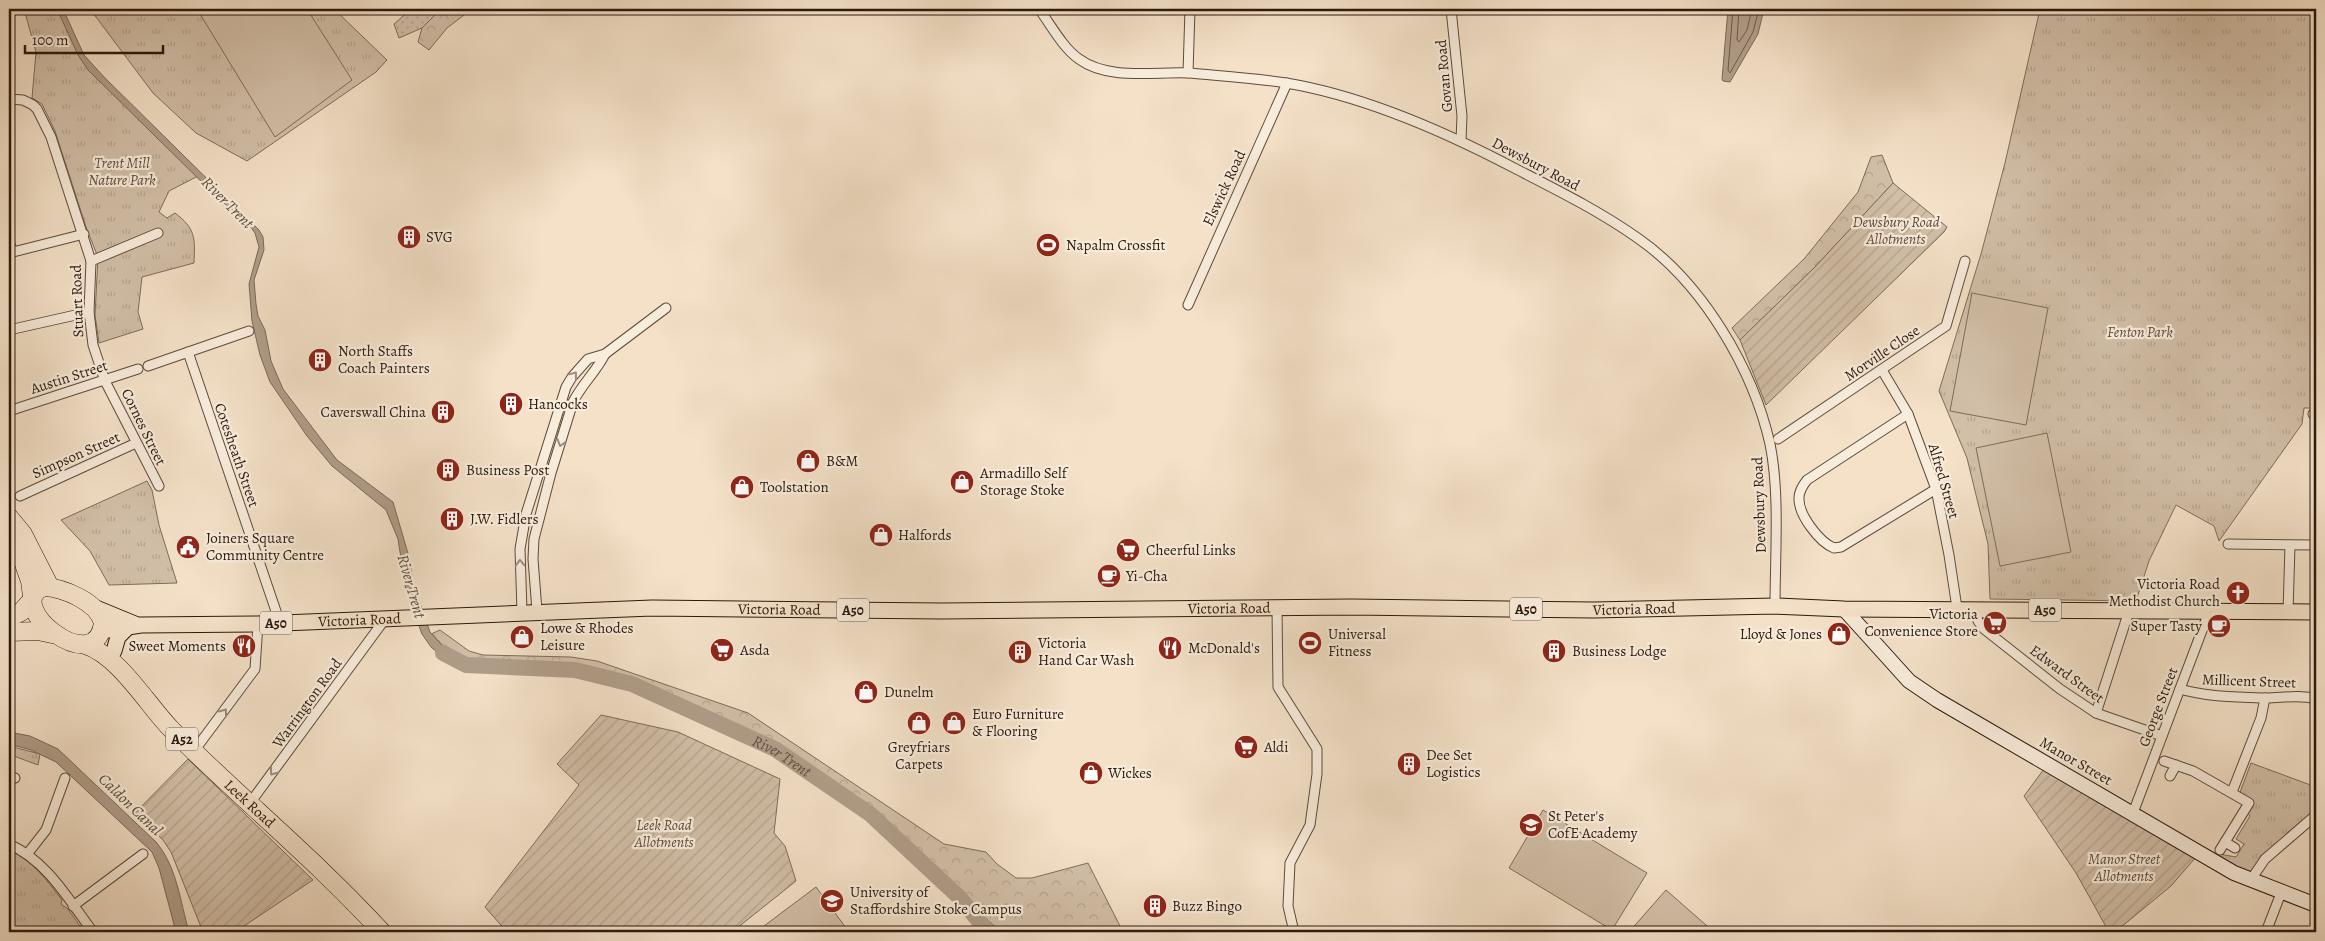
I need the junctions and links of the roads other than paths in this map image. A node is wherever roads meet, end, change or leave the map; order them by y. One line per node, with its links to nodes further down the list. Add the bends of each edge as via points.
1 (1039, 9): 4 (street, Dewsbury Road, via 1077,58 1091,66 1112,71)
2 (1190, 9): 4 (street)
3 (1452, 9): 7 (street, Govan Road)
4 (1188, 73): 5 (street, Dewsbury Road)
5 (1287, 83): 7 (street, Dewsbury Road, via 1347,98); 14 (street, Elswick Road)
6 (9, 99): 9 (street, Stuart Road, via 23,100 37,109 51,137)
7 (1462, 140): 38 (street, Dewsbury Road, via 1597,211 1641,240 1690,288 1727,338 1750,384 1770,445 1774,481)
8 (158, 233): 12 (street)
9 (84, 234): 11 (street); 12 (street, Stuart Road)
10 (9, 242): 11 (street)
11 (11, 253)
12 (91, 261): 16 (street, Stuart Road)
13 (1965, 261): 23 (street, Morville Close, via 1946,326)
14 (1188, 305)
15 (666, 308): 20 (street)
16 (89, 312): 17 (street); 24 (street, Stuart Road, via 93,345)
17 (9, 330)
18 (249, 332): 19 (street)
19 (188, 352): 21 (street); 52 (street, Cotesheath Street)
20 (605, 354): 45 (street, one-way to 20, via 520,549 526,514 562,397 581,365 588,359); 46 (street, one-way to 46, via 574,402 540,513 533,559)
21 (148, 366)
22 (138, 369): 24 (street, Austin Street)
23 (1882, 370): 26 (street, Alfred Street); 27 (street, Morville Close)
24 (105, 380): 25 (street, Austin Street); 28 (street, Cornes Street)
25 (9, 411)
26 (1908, 414): 30 (street, Alfred Street); 30 (street, via 1807,480 1801,489 1799,505 1816,536 1834,548 1841,547)
27 (1778, 439)
28 (136, 443): 29 (street, Cornes Street); 31 (street, Simpson Street)
29 (158, 486)
30 (1936, 489): 40 (street, Alfred Street)
31 (24, 491)
32 (9, 519): 36 (highway, A52, via 23,534); 37 (highway, A52, via 30,581)
33 (2228, 544): 34 (street)
34 (2290, 545): 35 (street); 48 (street)
35 (2316, 545)
36 (50, 587): 37 (highway, via 39,589); 39 (highway)
37 (30, 600): 50 (highway, via 21,612); 57 (highway, A52, via 32,618)
38 (1775, 606): 41 (main road, Victoria Road / A50, via 1594,610); 42 (main road, Victoria Road / A50)
39 (96, 608): 54 (main road, Victoria Road / A50); 55 (highway, A52, via 102,620)
40 (1957, 608): 42 (main road, Victoria Road / A50); 43 (main road, Victoria Road / A50)
41 (1276, 609): 46 (main road, Victoria Road / A50, via 942,611 652,608); 85 (street, via 1278,687 1317,749 1310,825 1290,863 1288,906)
42 (1844, 609): 73 (street, Manor Street, via 1919,689)
43 (1975, 609): 44 (main road, Victoria Road / A50); 64 (street, Edward Street, via 1984,629)
44 (2129, 611): 47 (main road, Victoria Road / A50); 64 (street)
45 (522, 612): 46 (main road, Victoria Road / A50); 51 (main road, Victoria Road / A50)
46 (537, 612)
47 (2209, 612): 48 (main road, Victoria Road / A50); 61 (street, George Street)
48 (2288, 612): 49 (main road, Victoria Road / A50)
49 (2316, 612)
50 (9, 618)
51 (385, 619): 52 (main road, Victoria Road / A50); 72 (street, Warrington Road, one-way to 72)
52 (280, 623): 53 (main road, Victoria Road / A50)
53 (258, 624): 54 (main road, Victoria Road / A50); 66 (street, one-way to 53, via 255,669)
54 (135, 626): 55 (main road, Victoria Road / A50); 59 (main road, via 118,637)
55 (101, 631): 58 (highway); 59 (highway, Leek Road / A52)
56 (9, 632): 57 (highway)
57 (53, 634): 58 (highway, A52, via 70,642)
58 (85, 644): 60 (highway, Leek Road / A52, via 102,652)
59 (114, 651): 60 (highway, Leek Road / A52)
60 (121, 671): 66 (highway, Leek Road / A52)
61 (2180, 689): 62 (street, Millicent Street, via 2193,693); 65 (street, George Street)
62 (2265, 698): 63 (street, Millicent Street, via 2308,696); 71 (street, via 2258,726)
63 (2316, 699)
64 (2096, 713): 65 (street, Edward Street)
65 (2162, 736): 73 (street, George Street)
66 (194, 751): 72 (highway, Leek Road / A52)
67 (2164, 761): 68 (street)
68 (2176, 764): 69 (street); 71 (street)
69 (2170, 776)
70 (65, 778): 77 (street, via 46,830)
71 (2232, 792): 76 (street, via 2249,803 2222,846)
72 (250, 803): 84 (highway, Leek Road / A52)
73 (2133, 813): 79 (street, Manor Street)
74 (2316, 815): 79 (street, via 2264,859)
75 (9, 844): 77 (street)
76 (2235, 848)
77 (28, 853): 82 (street)
78 (143, 854): 82 (street)
79 (2250, 881): 80 (street, Manor Street)
80 (2281, 893): 81 (street, Manor Street); 86 (street)
81 (2316, 905)
82 (73, 906): 83 (street)
83 (93, 932)
84 (382, 932)
85 (1294, 932)
86 (2266, 932)

